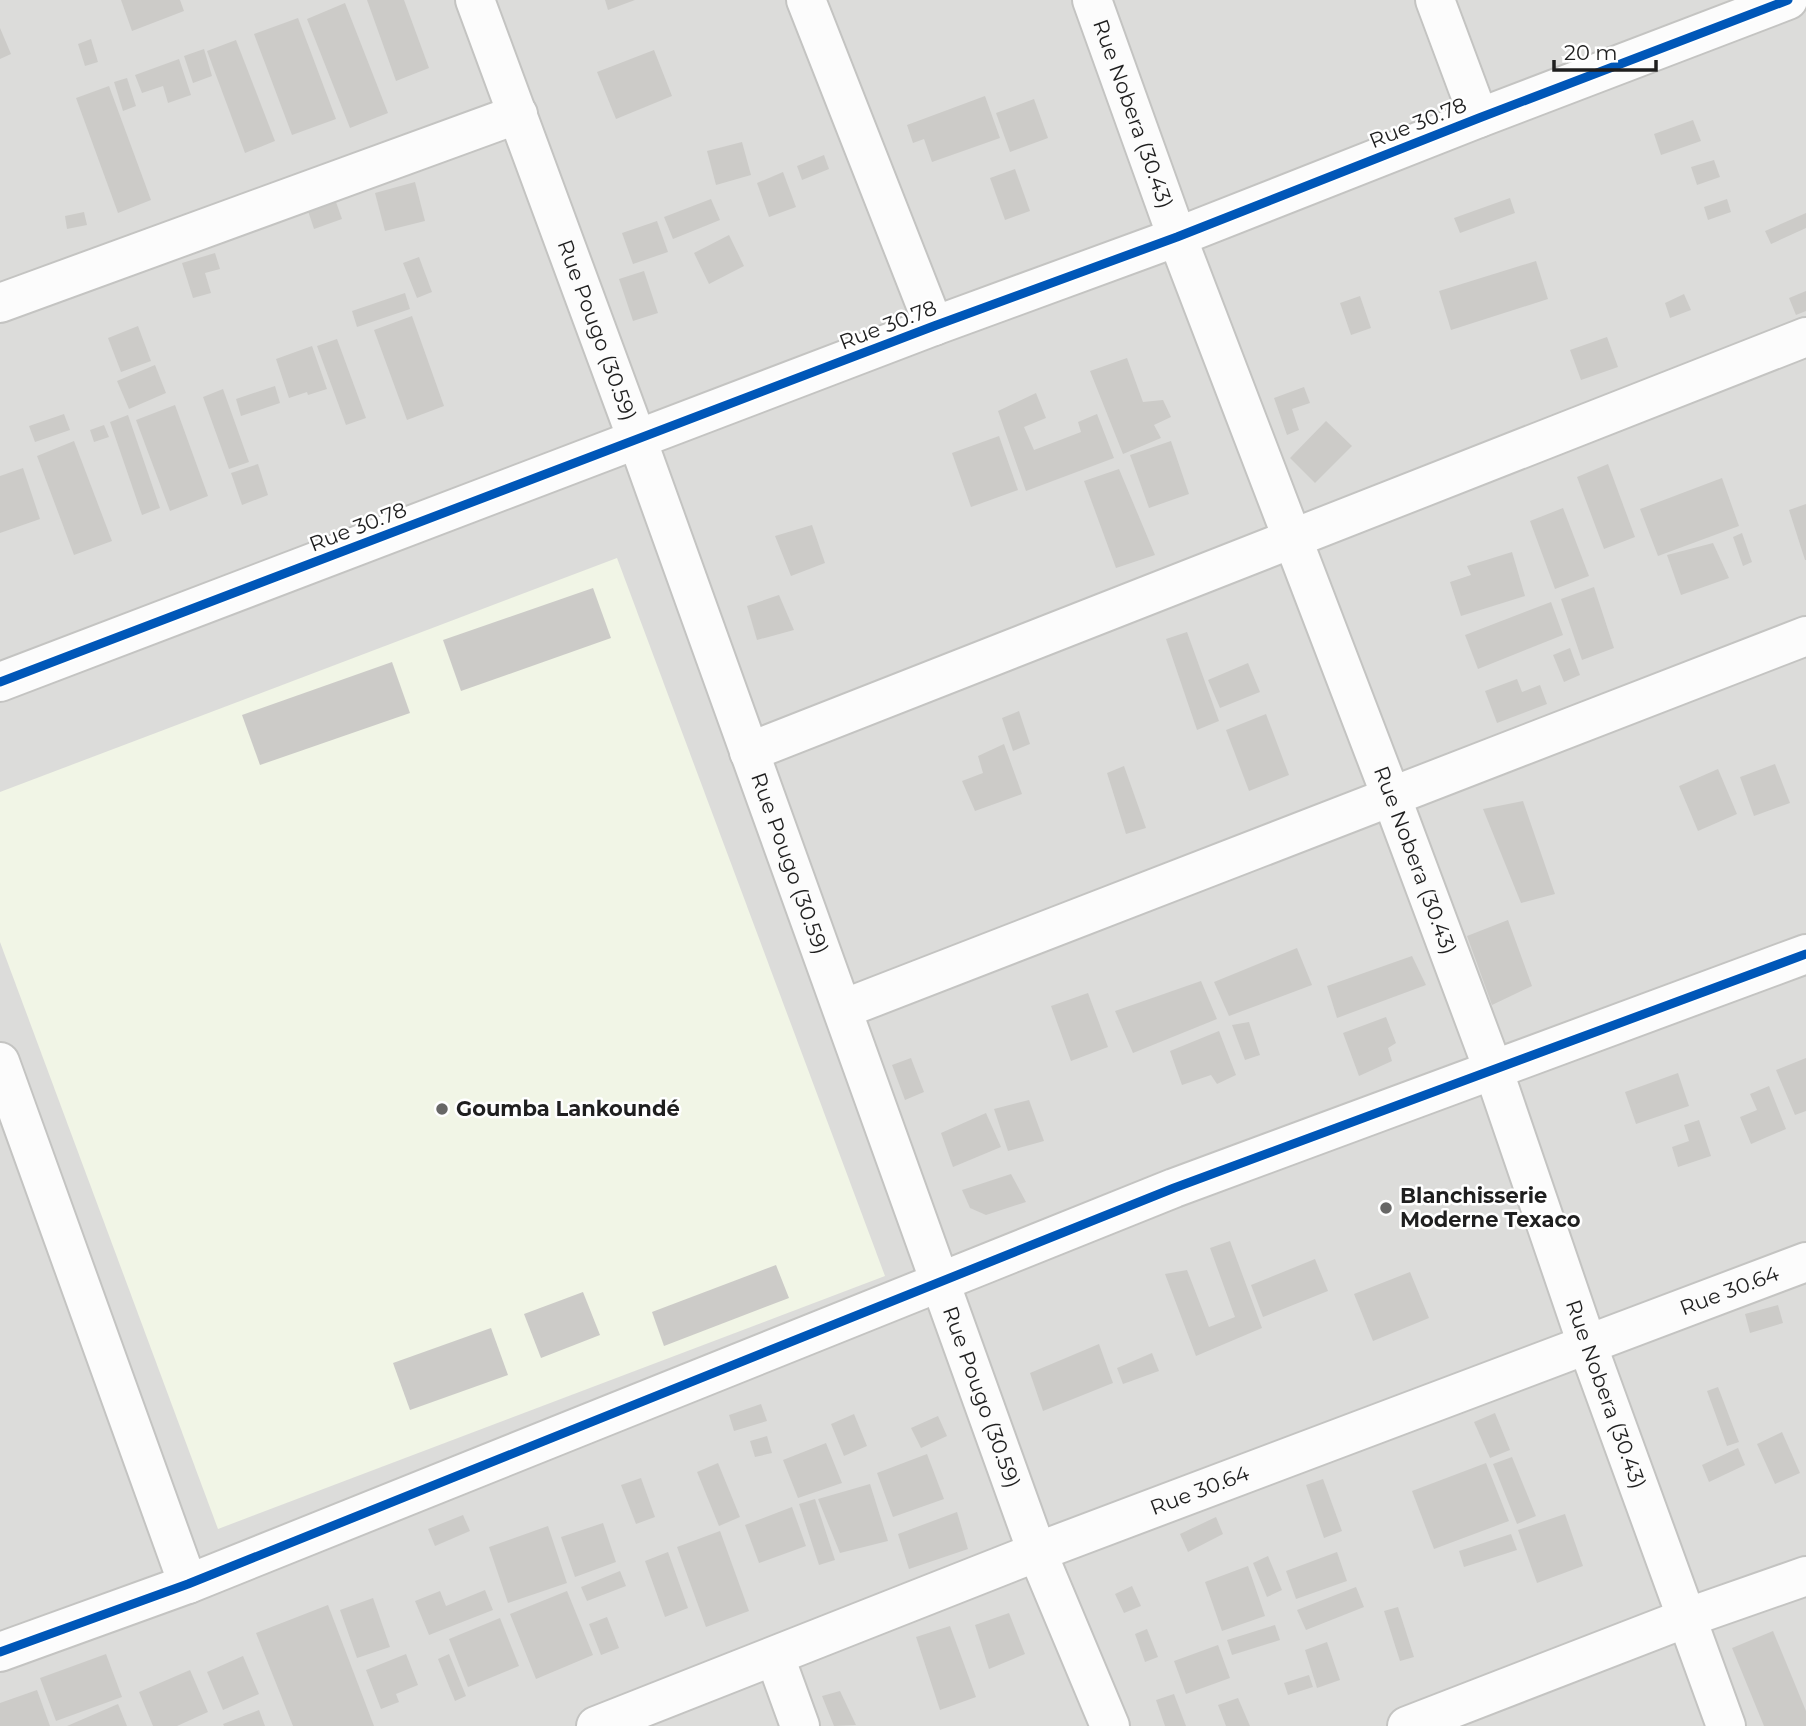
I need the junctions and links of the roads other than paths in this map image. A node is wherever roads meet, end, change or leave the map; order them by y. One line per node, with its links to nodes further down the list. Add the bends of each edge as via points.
1 (475, 0): 6 (street, Rue Pougo (30.59))
2 (806, 0): 10 (street)
3 (1092, 0): 8 (street, Rue Nobera (30.43))
4 (1435, 0): 7 (street)
5 (1788, 0): 7 (street, Rue 30.78)
6 (518, 114): 9 (street); 12 (street, Rue Pougo (30.59))
7 (1479, 118): 8 (street, Rue 30.78)
8 (1177, 237): 10 (street, Rue 30.78); 13 (street, Rue Nobera (30.43))
9 (0, 303)
10 (934, 326): 12 (street, Rue 30.78)
11 (1806, 337): 13 (street)
12 (637, 439): 15 (street, Rue 30.78); 16 (street, Rue Pougo (30.59))
13 (1293, 540): 16 (street); 17 (street, Rue Nobera (30.43))
14 (1806, 636): 17 (street)
15 (0, 682)
16 (749, 752): 19 (street, Rue Pougo (30.59))
17 (1391, 796): 19 (street); 21 (street, Rue Nobera (30.43))
18 (1806, 954): 21 (street)
19 (843, 1009): 23 (street, Rue Pougo (30.59))
20 (0, 1062): 27 (street)
21 (1493, 1069): 23 (street); 24 (street, Rue Nobera (30.43))
22 (1806, 1262): 24 (street, Rue 30.64)
23 (941, 1281): 25 (street, Rue Pougo (30.59)); 27 (street)
24 (1587, 1344): 25 (street, Rue 30.64); 28 (street, Rue Nobera (30.43))
25 (1037, 1552): 30 (street, Rue 30.64); 33 (street, Rue Pougo (30.59))
26 (1806, 1576): 28 (street)
27 (188, 1584): 29 (street)
28 (1686, 1618): 34 (street); 35 (street, Rue Nobera (30.43))
29 (0, 1652)
30 (775, 1657): 31 (street, Rue 30.64); 32 (street)
31 (596, 1726)
32 (800, 1726)
33 (1110, 1726)
34 (1407, 1726)
35 (1726, 1726)

